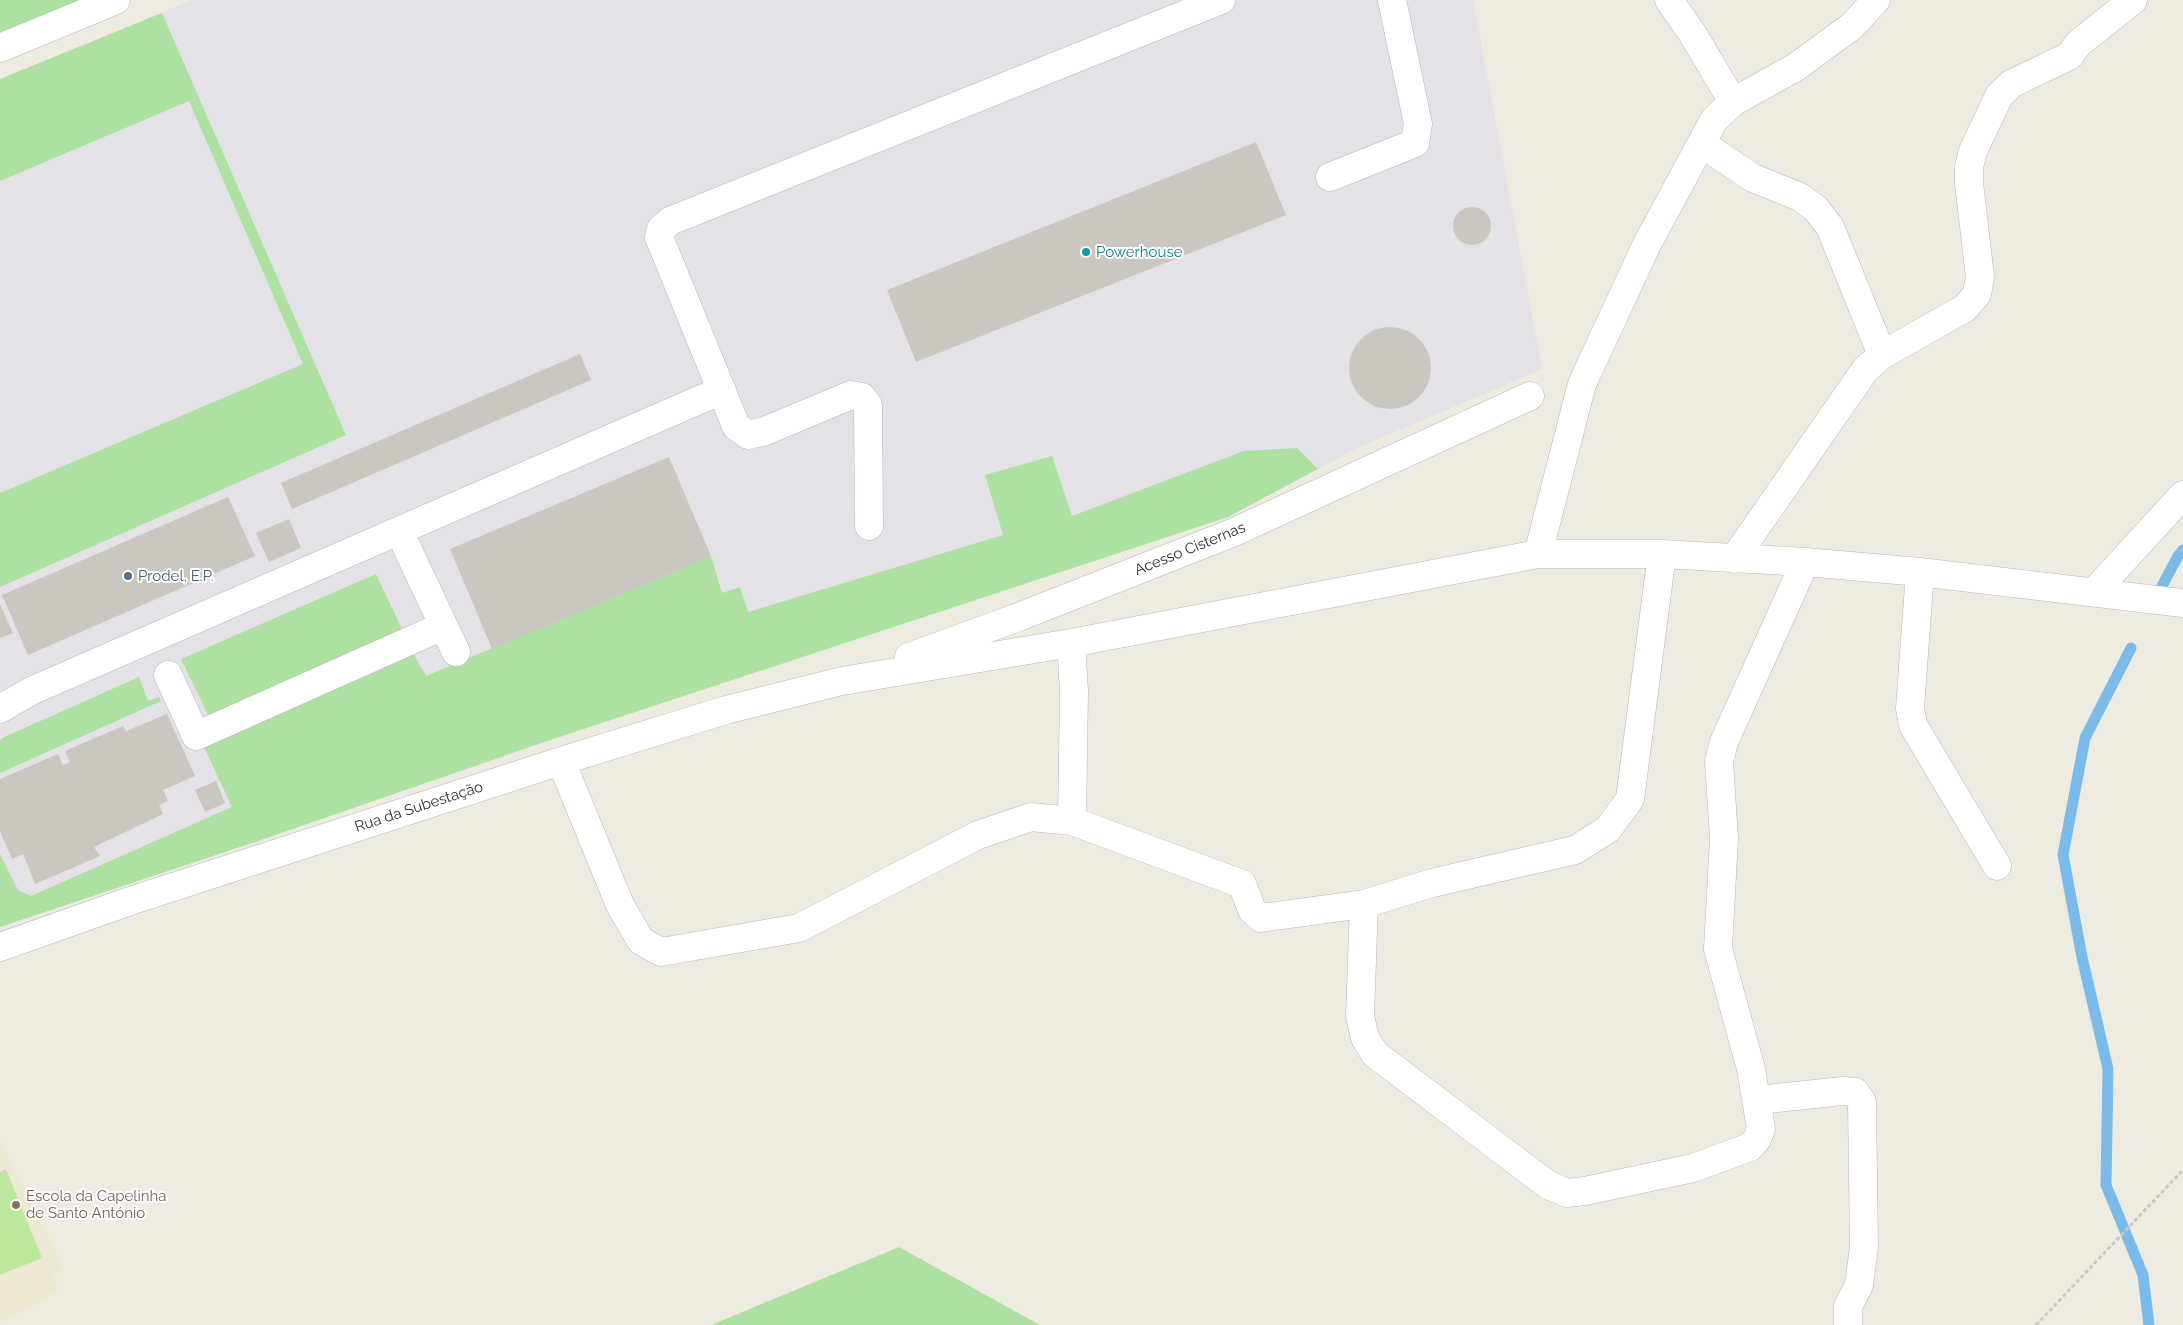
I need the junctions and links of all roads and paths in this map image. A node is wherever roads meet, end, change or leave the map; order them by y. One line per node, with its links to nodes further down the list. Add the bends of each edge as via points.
1 (116, 0): 7 (street)
2 (1221, 0): 12 (street, via 670,221 661,229 659,237)
3 (1392, 0): 10 (street, via 1418,124 1415,143)
4 (1669, 0): 8 (street)
5 (1876, 0): 8 (street, via 1852,26 1796,67)
6 (2133, 0): 11 (street, via 2079,43 2069,56 2012,84 1999,96 1972,151 1969,167 1980,277 1977,294 1965,308)
7 (0, 48)
8 (1733, 102): 9 (street, via 1714,120)
9 (1702, 144): 11 (street, via 1753,178 1800,197 1816,210 1830,227); 17 (street, via 1646,246 1582,384)
10 (1330, 177)
11 (1882, 355): 19 (street, via 1865,370)
12 (722, 390): 15 (street, via 736,426 748,435 851,395 862,397 868,405); 16 (street)
13 (1530, 396): 28 (street, Acesso Cisternas, via 1232,533 1016,618)
14 (2183, 495): 22 (street)
15 (868, 526)
16 (398, 531): 24 (street); 29 (street, via 30,691)
17 (1538, 554): 18 (street); 25 (street)
18 (1662, 554): 19 (street); 33 (street, via 1630,799 1608,829 1575,850 1432,883)
19 (1734, 559): 20 (street)
20 (1805, 562): 21 (street); 35 (street, via 1724,742 1719,762 1724,838 1718,948)
21 (1920, 572): 22 (street); 32 (street, via 1910,708 1913,725)
22 (2095, 591): 23 (street)
23 (2183, 603)
24 (443, 626): 26 (street); 27 (street, via 196,736)
25 (1071, 643): 28 (street); 31 (street, via 1074,690)
26 (456, 652)
27 (168, 675)
28 (842, 681): 30 (street, Rua da Subestação, via 726,710)
29 (0, 709)
30 (561, 761): 31 (street, via 620,905 641,941 661,952 799,928 978,835 1031,817); 34 (street, Rua da Subestação)
31 (1072, 821): 33 (street, via 1242,884 1252,910 1261,918)
32 (1997, 866)
33 (1364, 904): 35 (street, via 1360,1016 1365,1038 1375,1054 1548,1186 1567,1193 1585,1191 1692,1168 1750,1147 1761,1129)
34 (0, 947)
35 (1758, 1100): 37 (street, via 1843,1091 1855,1092 1862,1102 1864,1247 1858,1285 1848,1306)
36 (2183, 1170): 38 (path)
37 (1848, 1325)
38 (2036, 1325)

